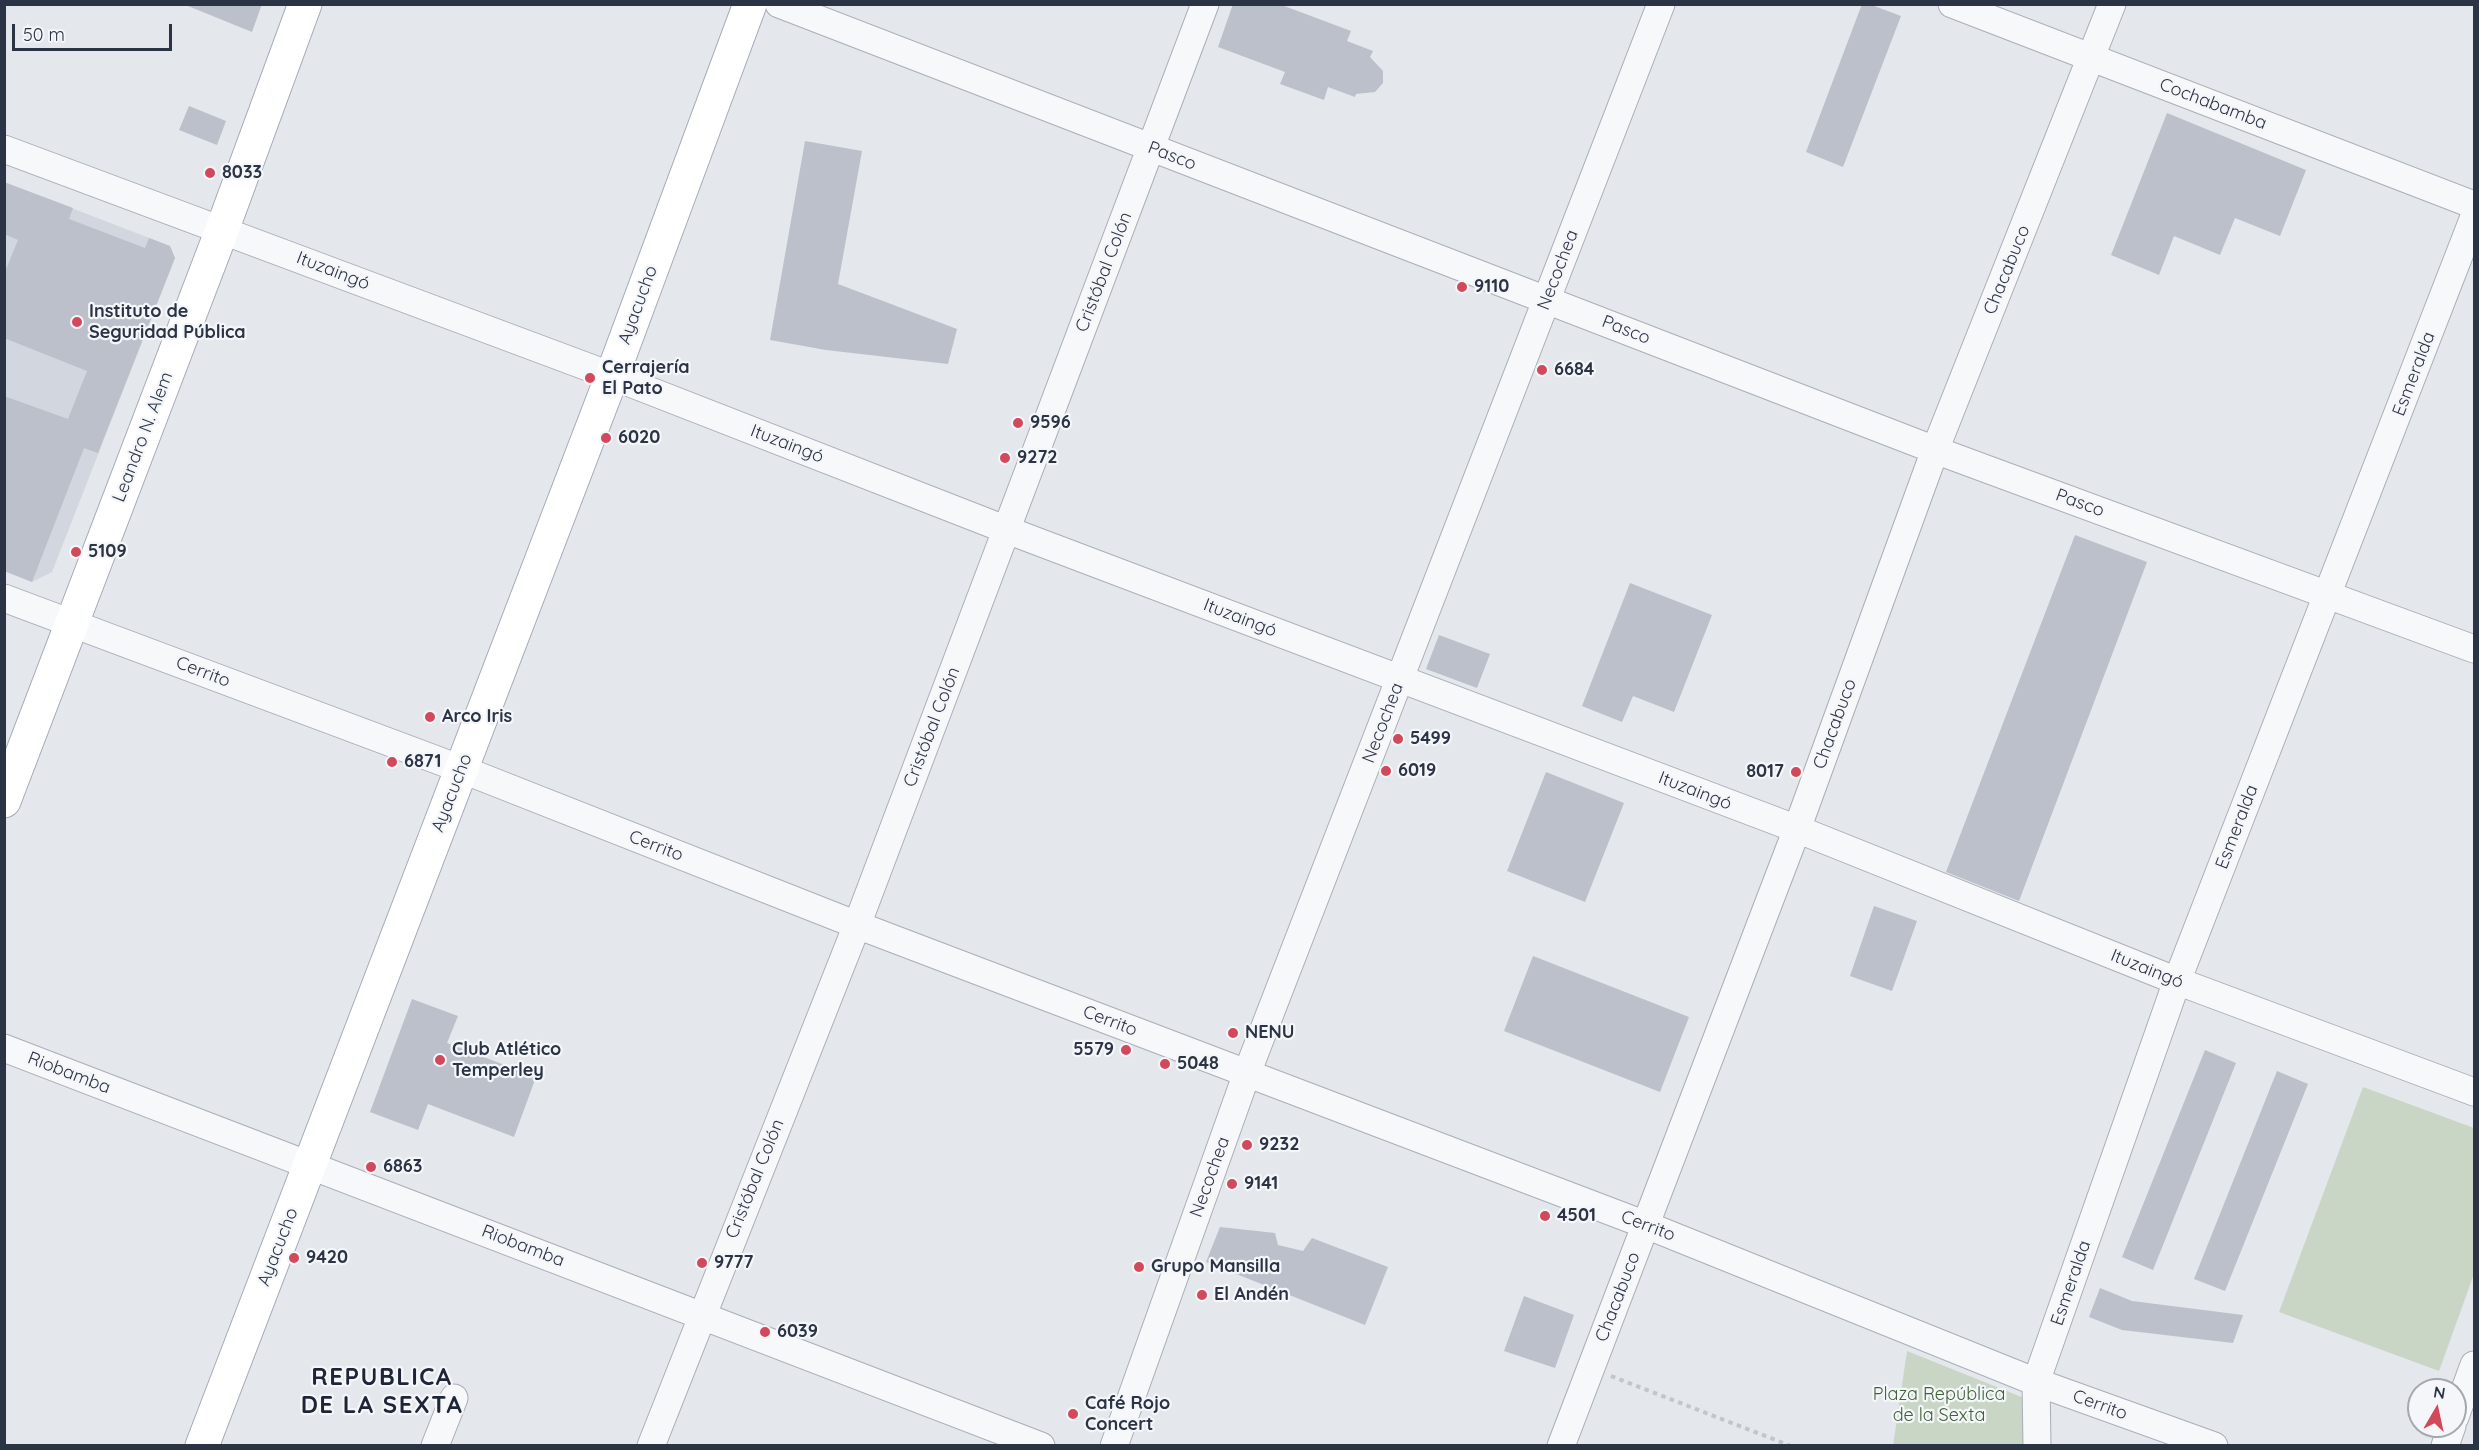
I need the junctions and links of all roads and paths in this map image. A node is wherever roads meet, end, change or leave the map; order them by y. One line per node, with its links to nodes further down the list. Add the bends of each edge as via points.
1 (305, 4): 13 (main road, Leandro N. Alem)
2 (750, 4): 15 (main road, Ayacucho)
3 (779, 4): 9 (street, Pasco)
4 (1205, 4): 9 (street, Cristóbal Colón)
5 (1661, 4): 14 (street, Necochea)
6 (1952, 4): 8 (street, Cochabamba)
7 (2112, 4): 8 (street, Chacabuco)
8 (2093, 57): 11 (street, Cochabamba); 16 (street, Chacabuco)
9 (1151, 147): 14 (street, Pasco); 17 (street, Cristóbal Colón)
10 (4, 149): 13 (street, Ituzaingó)
11 (2475, 205)
12 (2475, 218): 18 (street, Esmeralda)
13 (222, 230): 15 (street, Ituzaingó); 20 (main road, Leandro N. Alem)
14 (1546, 300): 16 (street, Pasco); 22 (street, Necochea)
15 (612, 376): 17 (street, Ituzaingó); 23 (main road, Ayacucho)
16 (1935, 450): 18 (street, Pasco); 25 (street, Chacabuco)
17 (1007, 530): 22 (street, Ituzaingó); 26 (street, Cristóbal Colón)
18 (2328, 595): 21 (street, Pasco); 27 (street, Esmeralda)
19 (4, 598): 20 (street, Cerrito)
20 (72, 623): 23 (street, Cerrito); 24 (main road, Leandro N. Alem)
21 (2475, 649)
22 (1400, 679): 25 (street, Ituzaingó); 29 (street, Necochea)
23 (461, 770): 26 (street, Cerrito); 31 (main road, Ayacucho)
24 (4, 801)
25 (1797, 829): 27 (street, Ituzaingó); 32 (street, Chacabuco)
26 (857, 925): 29 (street, Cerrito); 33 (street, Cristóbal Colón)
27 (2176, 981): 30 (street, Ituzaingó); 36 (street, Esmeralda)
28 (4, 1048): 31 (street, Riobamba)
29 (1247, 1073): 32 (street, Cerrito); 43 (street, Necochea)
30 (2475, 1092)
31 (310, 1163): 33 (street, Riobamba); 39 (main road, Ayacucho)
32 (1646, 1225): 35 (street, Chacabuco); 36 (street, Cerrito)
33 (701, 1316): 41 (street, Cristóbal Colón); 42 (street, Riobamba)
34 (2475, 1365): 37 (street)
35 (1590, 1368): 44 (street, Chacabuco); 45 (path)
36 (2036, 1382): 46 (street, Esmeralda); 47 (street, Cerrito)
37 (2467, 1386)
38 (454, 1398): 40 (street)
39 (202, 1446)
40 (435, 1446)
41 (651, 1446)
42 (1041, 1446)
43 (1114, 1446)
44 (1561, 1446)
45 (1791, 1446)
46 (2037, 1446)
47 (2214, 1446)

